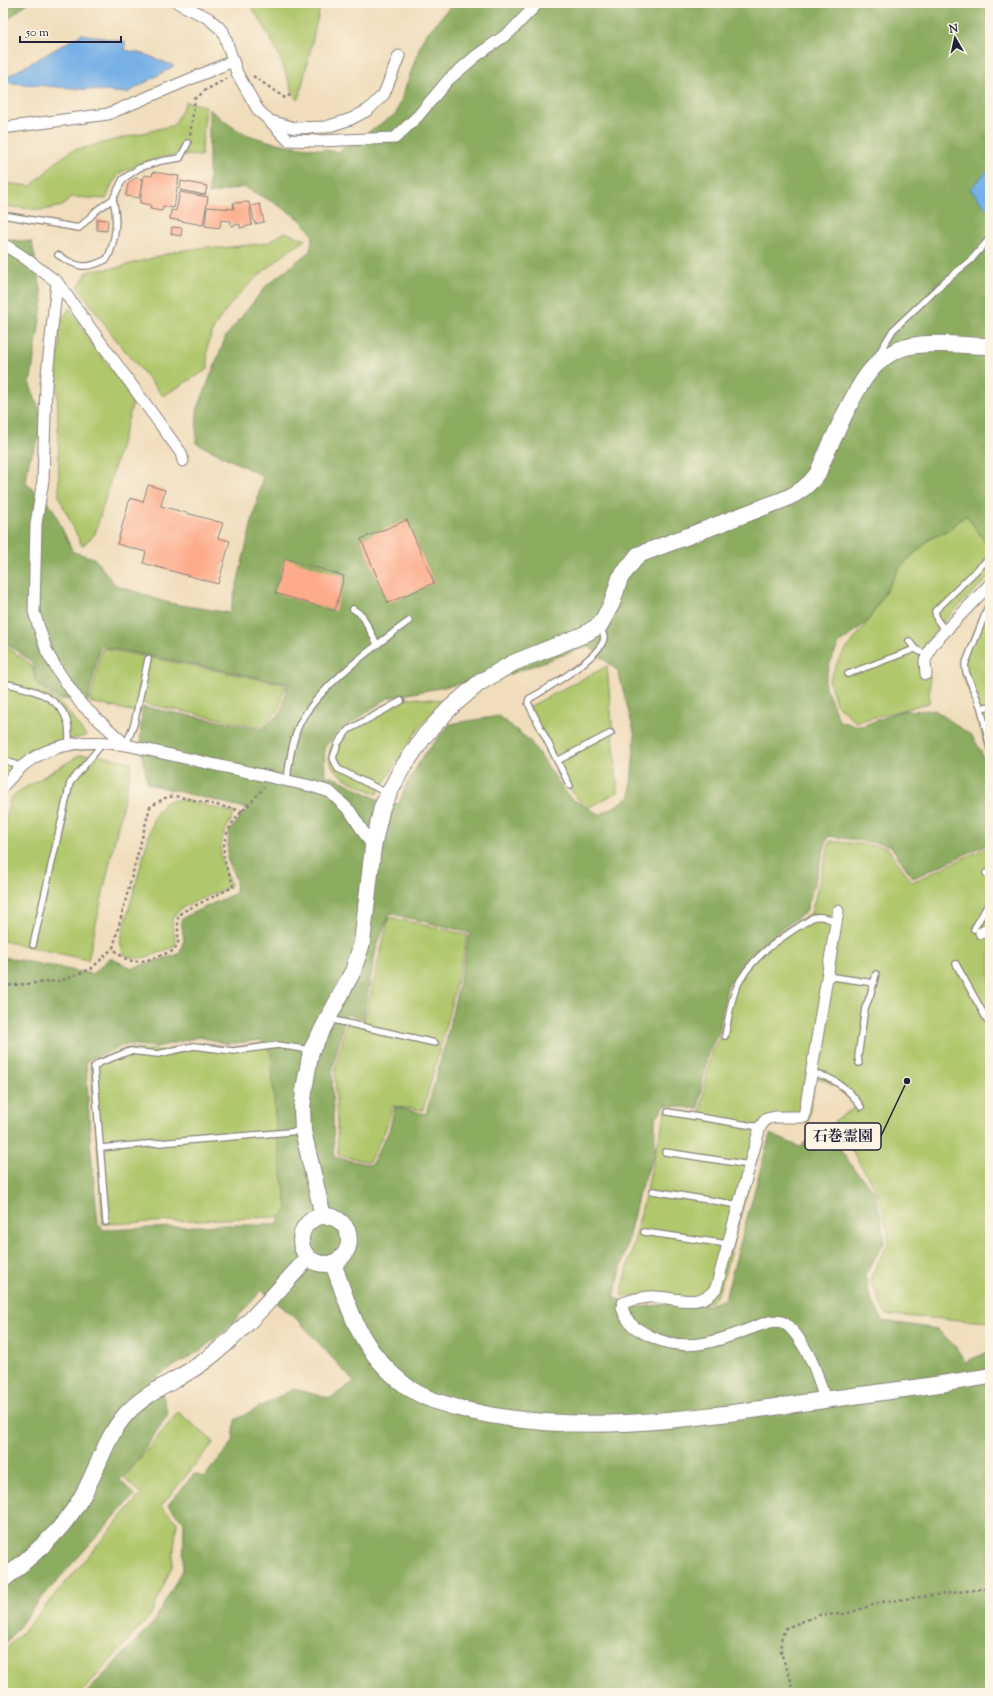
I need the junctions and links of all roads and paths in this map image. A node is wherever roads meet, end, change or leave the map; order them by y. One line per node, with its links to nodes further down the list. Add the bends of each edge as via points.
1 (178, 3): 4 (street, via 208,18 223,31)
2 (538, 3): 7 (street, via 510,32 448,80 418,116 395,138 288,140)
3 (399, 56): 7 (street, via 384,94 368,110 351,119 326,127 295,128)
4 (234, 61): 5 (street); 8 (street, via 108,114)
5 (237, 73): 6 (path, via 252,76 286,98); 7 (street, via 258,110); 9 (path, via 195,99)
6 (292, 94)
7 (270, 121)
8 (3, 128)
9 (188, 143): 10 (lane, via 180,158 139,168 122,179)
10 (113, 199): 11 (lane, via 97,210 79,228); 14 (lane, via 116,212 115,226 112,248 107,259 90,267 80,266)
11 (3, 215)
12 (990, 238): 17 (lane, via 971,260 893,330 880,348)
13 (3, 244): 15 (street)
14 (58, 254)
15 (57, 282): 18 (street, via 181,453); 40 (street, via 46,384 44,480 36,524 34,612 46,652 58,671 81,704)
16 (990, 346): 17 (street, via 910,346 882,359)
17 (870, 370): 24 (street, via 859,385 818,473 810,484 785,499 638,555 620,578 612,603)
18 (183, 461)
19 (989, 558): 25 (lane, via 935,611 937,620)
20 (990, 584): 25 (street)
21 (990, 602): 36 (lane, via 965,665)
22 (353, 609): 27 (lane, via 362,615)
23 (408, 622): 27 (lane)
24 (600, 625): 43 (lane, via 604,637 601,646 591,657 528,703); 49 (street, via 583,635 513,663 480,682 425,734 401,770)
25 (945, 630): 29 (street, via 932,645)
26 (909, 641): 28 (lane)
27 (377, 644): 46 (lane, via 315,701 301,722)
28 (915, 649): 29 (lane); 31 (lane)
29 (927, 656): 32 (street)
30 (148, 659): 40 (lane, via 134,724)
31 (848, 674)
32 (926, 674)
33 (3, 683): 38 (lane, via 36,690 55,703 68,724)
34 (401, 701): 49 (lane, via 348,730 338,743 333,758 338,769)
35 (990, 706): 36 (lane)
36 (980, 708): 41 (lane)
37 (611, 733): 43 (lane)
38 (69, 743): 39 (street); 44 (street, via 39,755)
39 (103, 743): 40 (street); 56 (lane, via 70,783)
40 (126, 745): 45 (street)
41 (990, 748)
42 (3, 759): 44 (lane)
43 (557, 761): 48 (lane)
44 (21, 767): 47 (street)
45 (272, 777): 46 (street); 50 (path)
46 (287, 780): 51 (street, via 330,792 350,811)
47 (3, 786)
48 (570, 786)
49 (389, 794): 51 (street, via 382,807)
50 (243, 811): 57 (path, via 175,796 165,798 150,807); 57 (path, via 226,832 224,844 224,858 233,887 178,916 178,944 173,951 137,962 127,960)
51 (373, 847): 63 (street, via 362,943 353,971)
52 (990, 901): 55 (lane)
53 (838, 911): 54 (street)
54 (836, 923): 60 (street); 65 (lane, via 826,917 812,918 779,940 752,964 736,991)
55 (982, 930)
56 (33, 944)
57 (112, 948): 62 (path, via 91,969 60,981)
58 (956, 964): 64 (lane)
59 (876, 974): 61 (lane)
60 (827, 976): 61 (lane); 69 (street)
61 (874, 983): 68 (lane, via 865,1008)
62 (3, 986)
63 (327, 1018): 66 (lane); 67 (street)
64 (990, 1025)
65 (725, 1036)
66 (435, 1042)
67 (311, 1051): 73 (street, via 302,1108); 74 (lane, via 278,1045 238,1051 194,1046 158,1054 130,1051 99,1063 94,1067)
68 (859, 1063)
69 (812, 1073): 70 (lane, via 827,1076 841,1085 854,1096); 72 (street, via 804,1117 774,1117 766,1119)
70 (861, 1107)
71 (668, 1112): 72 (lane)
72 (760, 1127): 76 (street)
73 (303, 1131): 74 (lane); 79 (street)
74 (100, 1148): 80 (lane)
75 (665, 1152): 76 (lane)
76 (750, 1165): 78 (street)
77 (653, 1191): 78 (lane)
78 (739, 1205): 82 (street)
79 (323, 1216): 83 (street, via 310,1221 302,1232 302,1246); 84 (street, via 338,1220 348,1232 345,1254)
80 (106, 1222)
81 (644, 1232): 82 (lane)
82 (728, 1244): 86 (street, via 716,1288 710,1296 693,1301 648,1297 631,1300 623,1303 622,1307 629,1324 660,1341 702,1345 764,1324 783,1322 810,1355)
83 (308, 1258): 84 (street, via 320,1264); 87 (street, via 231,1341 199,1366 145,1396 125,1415 109,1439 81,1499 56,1535)
84 (333, 1263): 86 (street, via 354,1323 379,1362 406,1386 440,1403 490,1415 575,1424 651,1422)
85 (990, 1376): 86 (street)
86 (825, 1400)
87 (3, 1580)
88 (990, 1588): 89 (path, via 882,1602 845,1614 819,1616 786,1628 780,1637 780,1650 793,1685)
89 (790, 1693)

